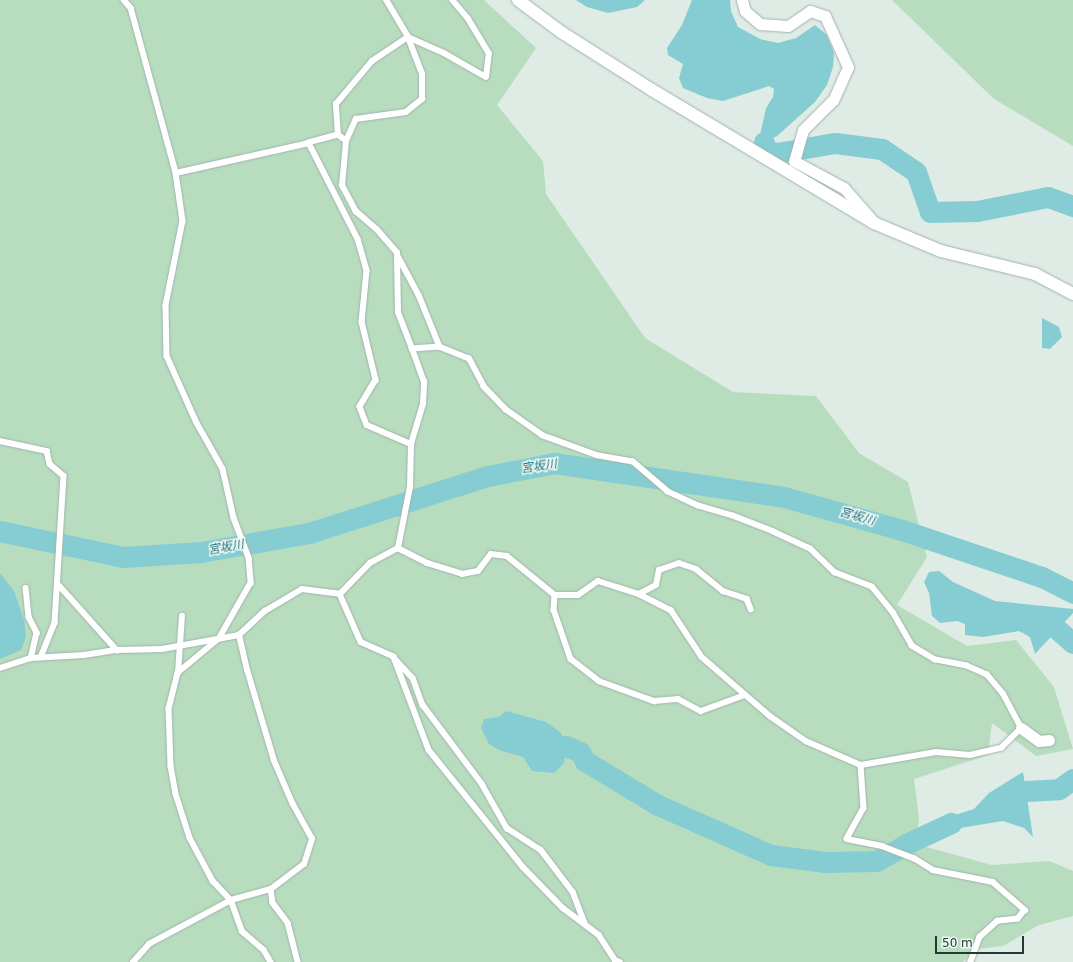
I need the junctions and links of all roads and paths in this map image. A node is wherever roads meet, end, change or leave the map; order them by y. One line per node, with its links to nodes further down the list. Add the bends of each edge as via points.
1 (124, 0): 10 (lane, via 131,8)
2 (386, 0): 6 (lane)
3 (452, 0): 6 (lane, via 468,19 489,54 486,78 444,53)
4 (518, 0): 11 (street, via 561,32 652,90)
5 (742, 0): 11 (street, via 745,11 760,24 788,26 810,11 825,16 848,67 833,100 803,130 794,161 844,188)
6 (408, 37): 7 (lane, via 372,61 336,104); 8 (lane, via 422,74 422,99 406,112 356,118)
7 (338, 135): 8 (lane); 9 (lane)
8 (346, 141): 12 (lane, via 342,186 356,212 377,230)
9 (309, 142): 10 (lane); 17 (lane, via 358,239 367,271 362,322 376,380 360,407 367,425)
10 (176, 173): 27 (lane, via 183,221 166,305 167,356 197,423 223,469 234,518 249,558 251,583)
11 (874, 224): 13 (street, via 941,251 1035,274)
12 (397, 254): 14 (lane, via 419,295); 15 (lane, via 398,313)
13 (1073, 294)
14 (440, 347): 15 (lane); 36 (lane, via 469,359 484,387 506,410 543,436 598,456 633,462 668,492 698,506 774,532 810,549 834,573 872,587 893,613 912,646 935,660 967,666 987,675 1003,694)
15 (412, 349): 17 (lane, via 424,382 423,404)
16 (0, 441): 19 (lane, via 47,451 50,464 64,476)
17 (411, 444): 18 (lane, via 410,487)
18 (398, 548): 21 (lane, via 370,563); 23 (lane, via 427,563 462,574 478,571 491,554 507,556)
19 (58, 584): 29 (lane); 30 (lane, via 55,623)
20 (26, 588): 32 (lane, via 29,617 37,633)
21 (340, 594): 26 (lane, via 302,589 265,611); 31 (lane, via 361,642)
22 (639, 594): 23 (lane, via 598,582 578,595); 24 (lane, via 656,585 659,570 679,563 696,569 723,591 746,599); 35 (lane, via 671,610 702,657)
23 (555, 595): 35 (lane, via 554,610 571,659 599,681 654,701 678,699 701,711)
24 (751, 609)
25 (182, 616): 28 (lane)
26 (239, 635): 27 (lane); 39 (lane, via 274,761 293,805 312,839 304,864)
27 (219, 639): 28 (lane); 34 (lane)
28 (179, 646): 29 (lane); 34 (lane)
29 (117, 650): 30 (lane)
30 (41, 657): 32 (lane)
31 (394, 657): 41 (lane, via 413,678 423,705 482,784 507,828 541,850 573,892); 41 (lane, via 429,750 524,868 563,908)
32 (31, 658): 33 (lane)
33 (0, 668)
34 (178, 673): 40 (lane, via 169,709 171,766 176,794 190,838 213,882)
35 (745, 694): 38 (lane, via 806,741)
36 (1021, 728): 37 (street, via 1039,741); 38 (lane, via 1001,748 970,755 936,752)
37 (1049, 740)
38 (861, 765): 46 (lane, via 864,808 848,839 895,851 914,858 933,870 993,882 1025,910 1018,919 998,921 980,937)
39 (270, 889): 40 (lane); 45 (lane, via 273,903 288,923)
40 (231, 900): 43 (lane, via 149,944); 44 (lane, via 242,931 264,950)
41 (585, 924): 42 (lane, via 599,935)
42 (617, 961)
43 (133, 962)
44 (271, 962)
45 (298, 962)
46 (971, 962)

